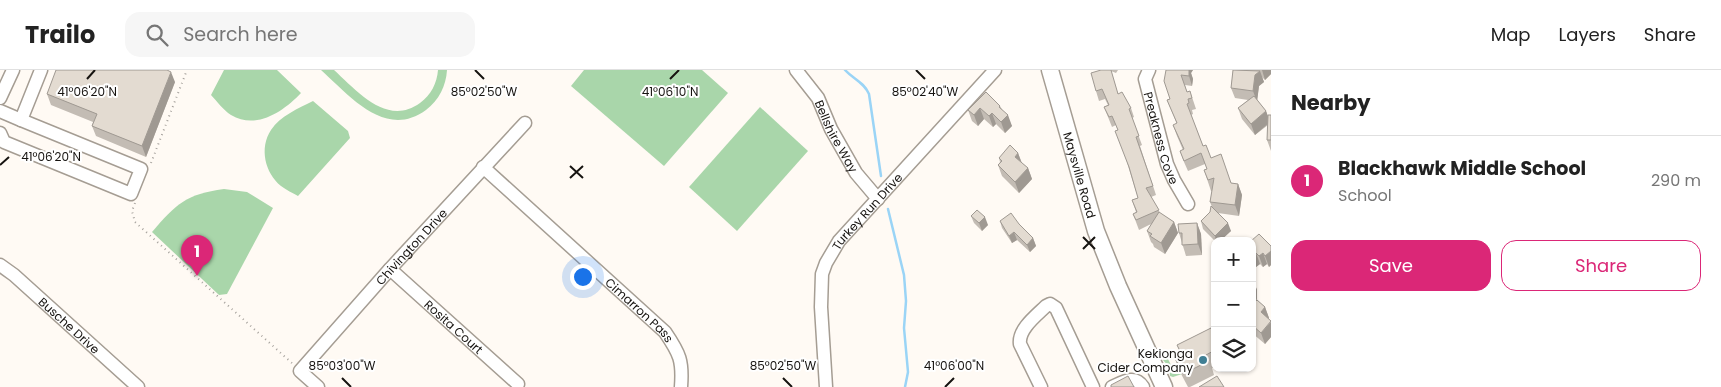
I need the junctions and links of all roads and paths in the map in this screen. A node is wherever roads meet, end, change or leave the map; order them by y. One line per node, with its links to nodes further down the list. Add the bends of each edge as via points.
1 (13, 70): 8 (street)
2 (41, 70): 10 (street)
3 (187, 70): 13 (path)
4 (796, 70): 15 (street, Bellshire Way, via 818,98 856,173)
5 (995, 70): 15 (street, Turkey Run Drive)
6 (1050, 70): 30 (main road, Maysville Road, via 1096,231)
7 (1150, 70): 17 (street, Preakness Cove, via 1146,78 1167,164)
8 (0, 98)
9 (0, 111): 10 (street)
10 (21, 120): 12 (street, via 141,169 131,194 4,142)
11 (525, 123): 14 (street, Chivington Drive)
12 (0, 133)
13 (149, 167)
14 (483, 168): 19 (street, Chivington Drive); 24 (street, Cimarron Pass, via 665,332 677,350 682,369)
15 (878, 199): 25 (street, Turkey Run Drive, via 839,242 822,274)
16 (136, 202): 20 (path, via 132,211 135,222)
17 (1188, 204)
18 (0, 265): 22 (street, Busche Drive)
19 (390, 269): 20 (street, Chivington Drive); 21 (street, Rosita Court)
20 (300, 371): 23 (street)
21 (518, 384)
22 (138, 387)
23 (318, 387)
24 (681, 387)
25 (826, 387)
26 (1041, 387): 27 (street, via 1019,339 1050,304 1056,308)
27 (1093, 387)
28 (1112, 387): 29 (street, via 1131,379)
29 (1143, 387)
30 (1164, 387)

